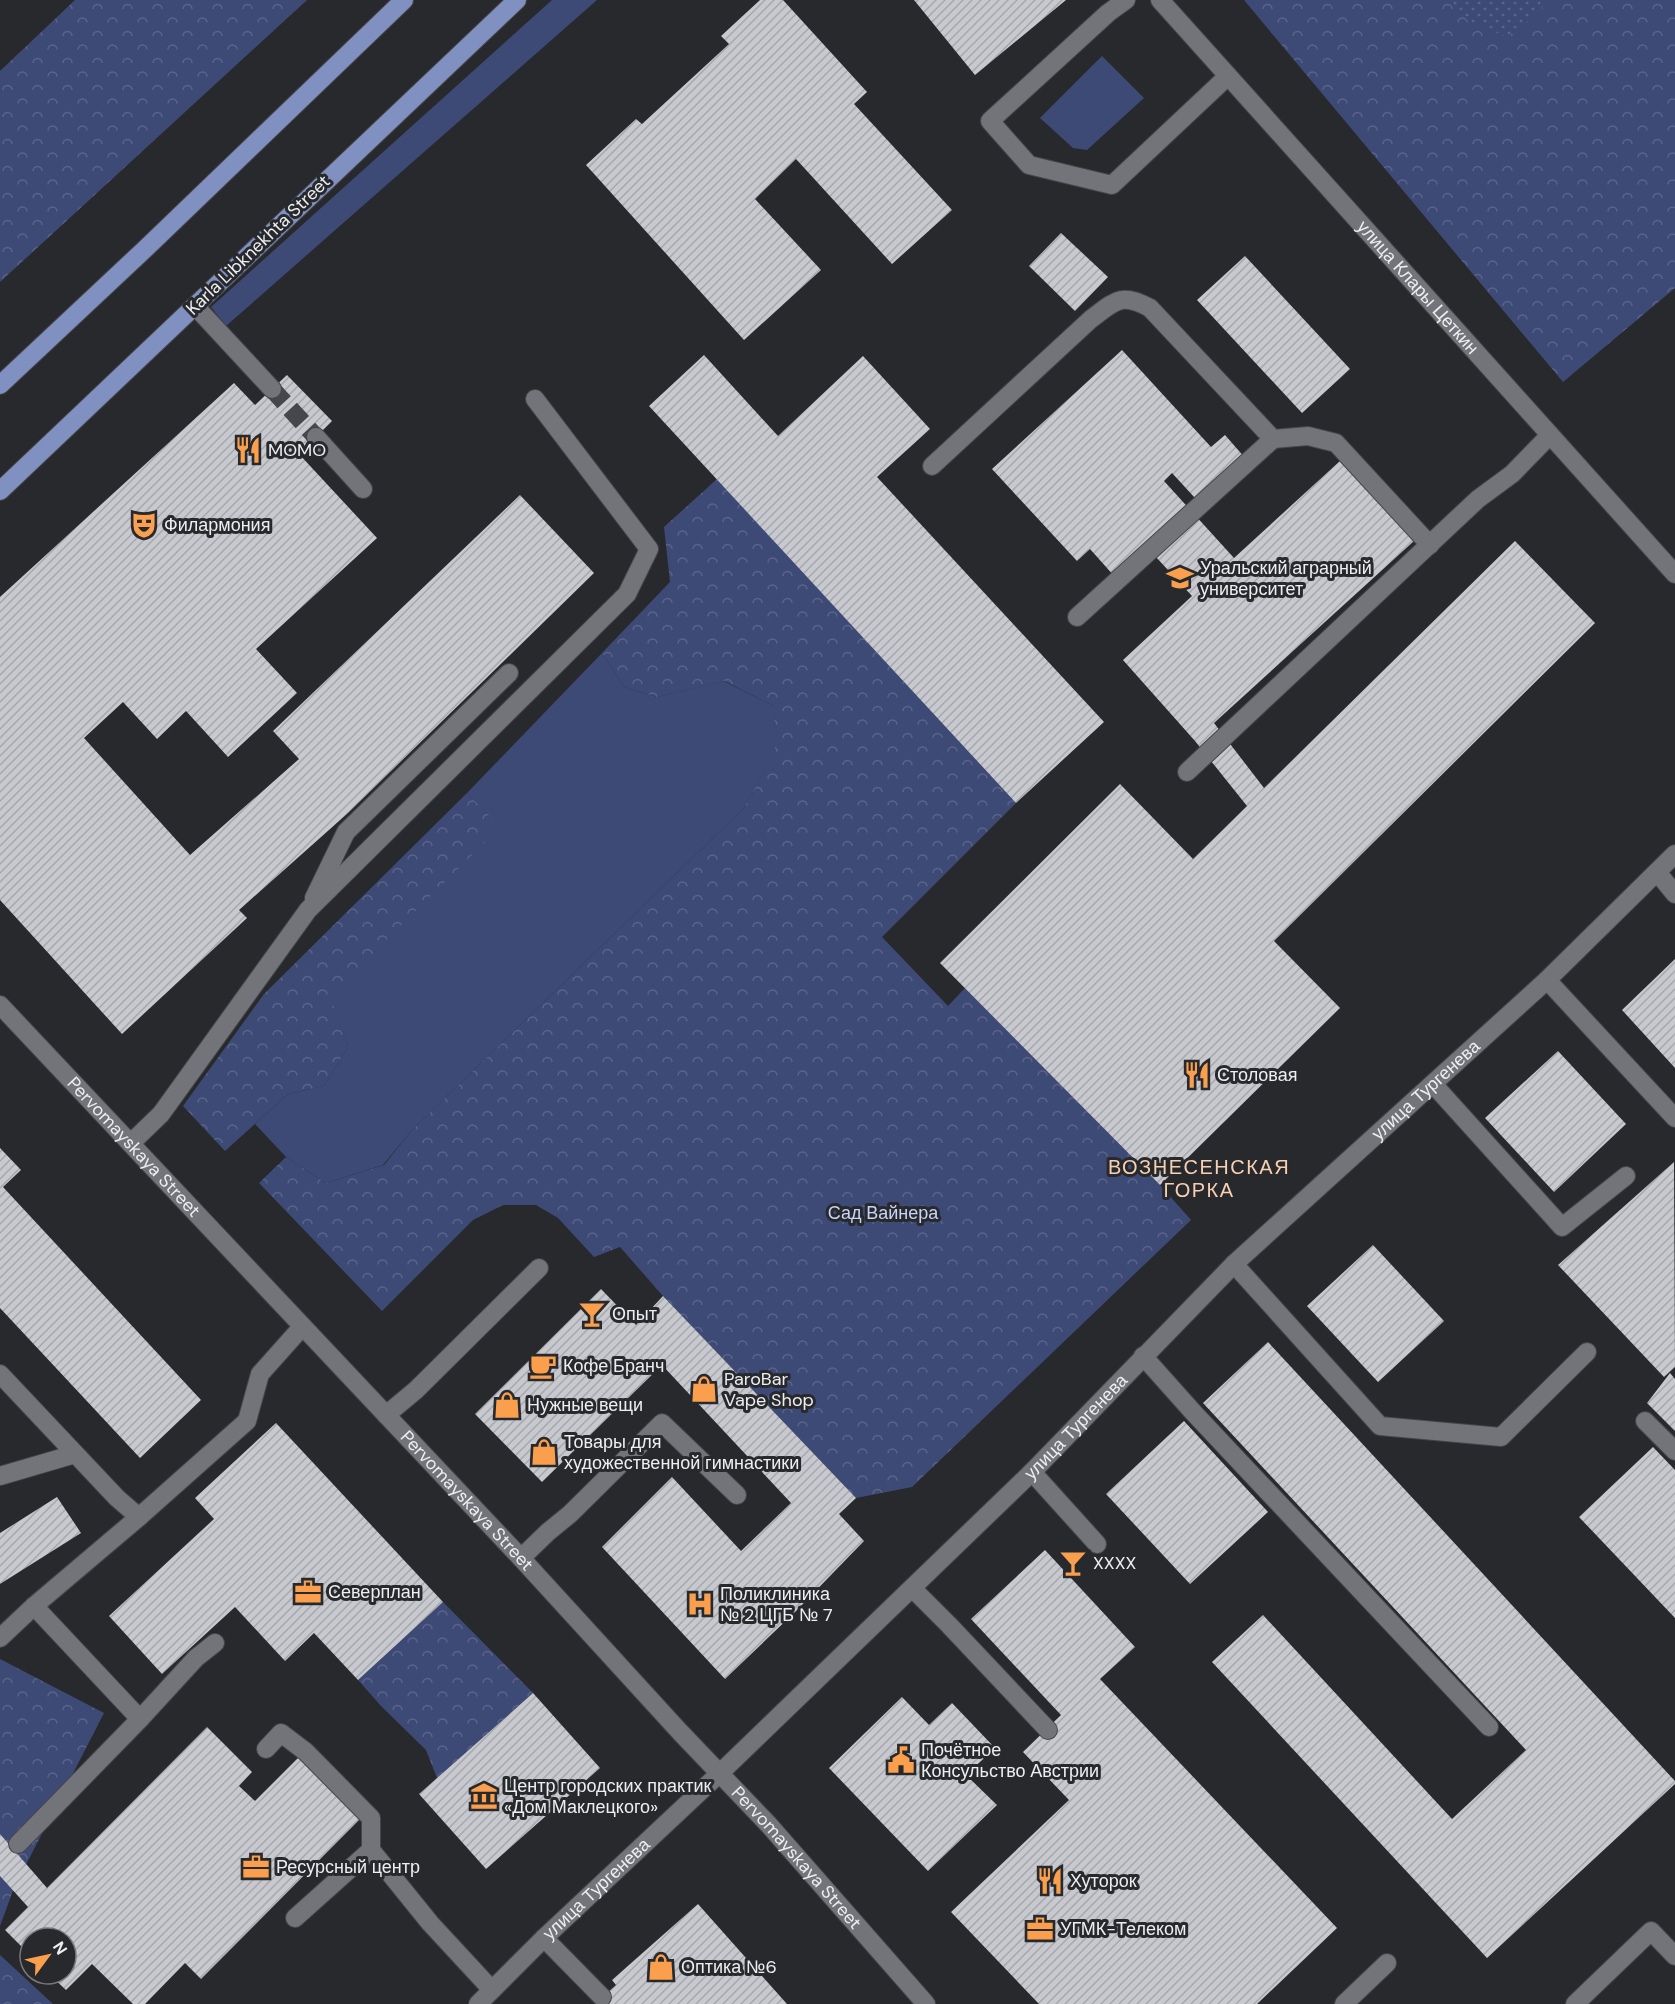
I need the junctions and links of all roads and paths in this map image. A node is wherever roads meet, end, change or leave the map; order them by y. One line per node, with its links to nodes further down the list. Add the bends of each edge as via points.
1 (404, 0): 7 (main road)
2 (517, 0): 6 (main road, Karla Libknekhta Street)
3 (1126, 0): 5 (street, via 990,121 1029,165 1112,185)
4 (1160, 0): 5 (street, улица Клары Цеткин)
5 (1228, 76): 10 (street, улица Клары Цеткин)
6 (195, 306): 8 (street); 15 (main road, Karla Libknekhta Street)
7 (0, 385)
8 (272, 389)
9 (535, 399): 24 (street, via 649,549 627,594)
10 (1550, 435): 16 (street, via 1512,474 1478,499); 17 (street, улица Клары Цеткин)
11 (316, 437): 14 (street)
12 (1273, 439): 13 (street, via 1150,308 1134,299 1115,301 1091,319); 16 (street, via 1308,436 1336,444); 18 (street)
13 (932, 466)
14 (363, 489)
15 (0, 491)
16 (1430, 545): 20 (street)
17 (1675, 574)
18 (1077, 617)
19 (508, 673): 24 (street, via 346,832)
20 (1187, 772)
21 (1675, 854): 22 (street, улица Тургенева)
22 (1657, 872): 23 (street); 25 (street, улица Тургенева)
23 (1675, 894)
24 (308, 910): 29 (street, via 161,1114)
25 (1547, 980): 27 (street, улица Тургенева); 28 (street)
26 (0, 1005): 29 (street, Pervomayskaya Street)
27 (1433, 1084): 30 (street, via 1562,1227); 31 (street, улица Тургенева)
28 (1675, 1118)
29 (131, 1143): 33 (street, Pervomayskaya Street)
30 (1626, 1176)
31 (1234, 1264): 34 (street, via 1380,1426 1501,1437); 35 (street, улица Тургенева)
32 (539, 1268): 37 (street)
33 (302, 1327): 37 (street, Pervomayskaya Street); 44 (street, via 260,1374 247,1420)
34 (1587, 1352)
35 (1143, 1356): 41 (street, улица Тургенева); 52 (street)
36 (0, 1374): 40 (street)
37 (386, 1416): 46 (street, Pervomayskaya Street)
38 (1645, 1420): 39 (street)
39 (1675, 1451)
40 (75, 1454): 42 (street); 44 (street)
41 (1032, 1472): 45 (street); 47 (street, улица Тургенева)
42 (0, 1476)
43 (737, 1495): 46 (street, via 662,1423)
44 (139, 1517): 48 (street)
45 (1097, 1544)
46 (521, 1558): 55 (street, Pervomayskaya Street)
47 (912, 1588): 53 (street); 55 (street, улица Тургенева)
48 (34, 1606): 49 (street); 51 (street)
49 (0, 1638)
50 (215, 1643): 51 (street)
51 (140, 1719): 56 (street)
52 (1489, 1727)
53 (1048, 1730)
54 (266, 1749): 57 (street, via 281,1733 306,1752 371,1818)
55 (720, 1773): 59 (street, улица Тургенева); 65 (street, Pervomayskaya Street)
56 (18, 1844)
57 (371, 1850): 58 (street); 62 (street, via 430,1923)
58 (295, 1918)
59 (544, 1938): 62 (street, улица Тургенева); 63 (street)
60 (1675, 1956): 67 (street, via 1651,1931)
61 (1387, 1963): 66 (street)
62 (492, 1990): 64 (street, улица Тургенева)
63 (602, 1997)
64 (478, 2004)
65 (926, 2004)
66 (1344, 2004)
67 (1575, 2004)

